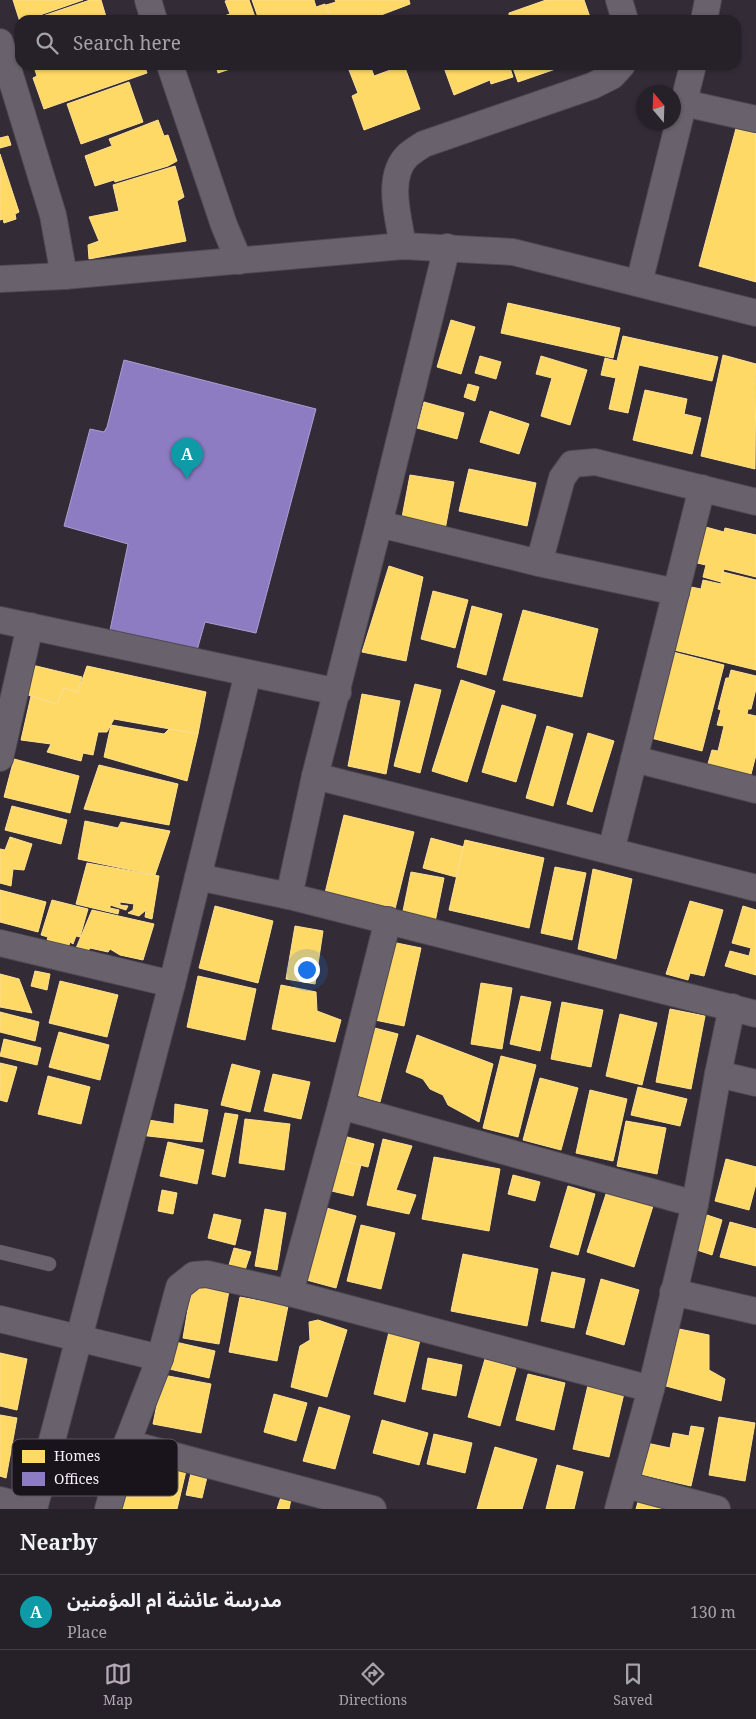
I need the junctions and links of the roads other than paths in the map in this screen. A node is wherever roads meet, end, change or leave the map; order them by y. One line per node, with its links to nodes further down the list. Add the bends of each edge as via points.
1 (148, 0): 4 (street)
2 (619, 0): 5 (street)
3 (708, 0): 6 (street)
4 (152, 15)
5 (624, 15)
6 (705, 15)
7 (0, 42): 16 (street, via 53,215)
8 (172, 70): 15 (street, via 224,226)
9 (617, 70): 13 (street, via 592,86 424,144 407,155 397,173 395,198)
10 (692, 70): 11 (street)
11 (684, 103): 12 (street); 18 (street)
12 (756, 119)
13 (403, 246): 14 (street); 15 (street)
14 (447, 247): 18 (street, via 513,252); 22 (street)
15 (239, 261): 16 (street)
16 (64, 276): 17 (street)
17 (0, 279)
18 (638, 283): 19 (street)
19 (756, 313)
20 (702, 488): 21 (street); 23 (street, via 595,462 572,464 562,478); 24 (street)
21 (756, 502)
22 (379, 524): 23 (street); 28 (street)
23 (539, 563): 24 (street)
24 (676, 592): 31 (street)
25 (0, 620): 26 (street)
26 (30, 626): 27 (street); 29 (street)
27 (248, 673): 28 (street); 35 (street)
28 (338, 692): 32 (street)
29 (3, 730): 30 (street)
30 (0, 758)
31 (634, 758): 33 (street); 34 (street)
32 (316, 776): 34 (street); 37 (street)
33 (756, 790)
34 (611, 851): 36 (street)
35 (198, 877): 37 (street); 40 (street)
36 (756, 888)
37 (289, 896): 38 (street)
38 (388, 920): 41 (street); 44 (street)
39 (0, 943): 40 (street)
40 (172, 984): 52 (street)
41 (744, 1010): 42 (street)
42 (718, 1074): 43 (street); 45 (street)
43 (756, 1083)
44 (341, 1106): 45 (street); 49 (street)
45 (695, 1204): 48 (street)
46 (0, 1252): 47 (lane)
47 (49, 1264)
48 (674, 1292): 50 (street); 54 (street)
49 (290, 1293): 53 (street, via 207,1274 194,1275 179,1287); 54 (street)
50 (756, 1312)
51 (0, 1319): 52 (street)
52 (79, 1338): 53 (street); 55 (street)
53 (160, 1358): 56 (street)
54 (651, 1389): 60 (street)
55 (52, 1439)
56 (128, 1439)
57 (178, 1457): 64 (street)
58 (37, 1496): 62 (street)
59 (112, 1496): 63 (street)
60 (622, 1497): 65 (street)
61 (0, 1500): 62 (street)
62 (34, 1509)
63 (108, 1509)
64 (373, 1509)
65 (717, 1509)

